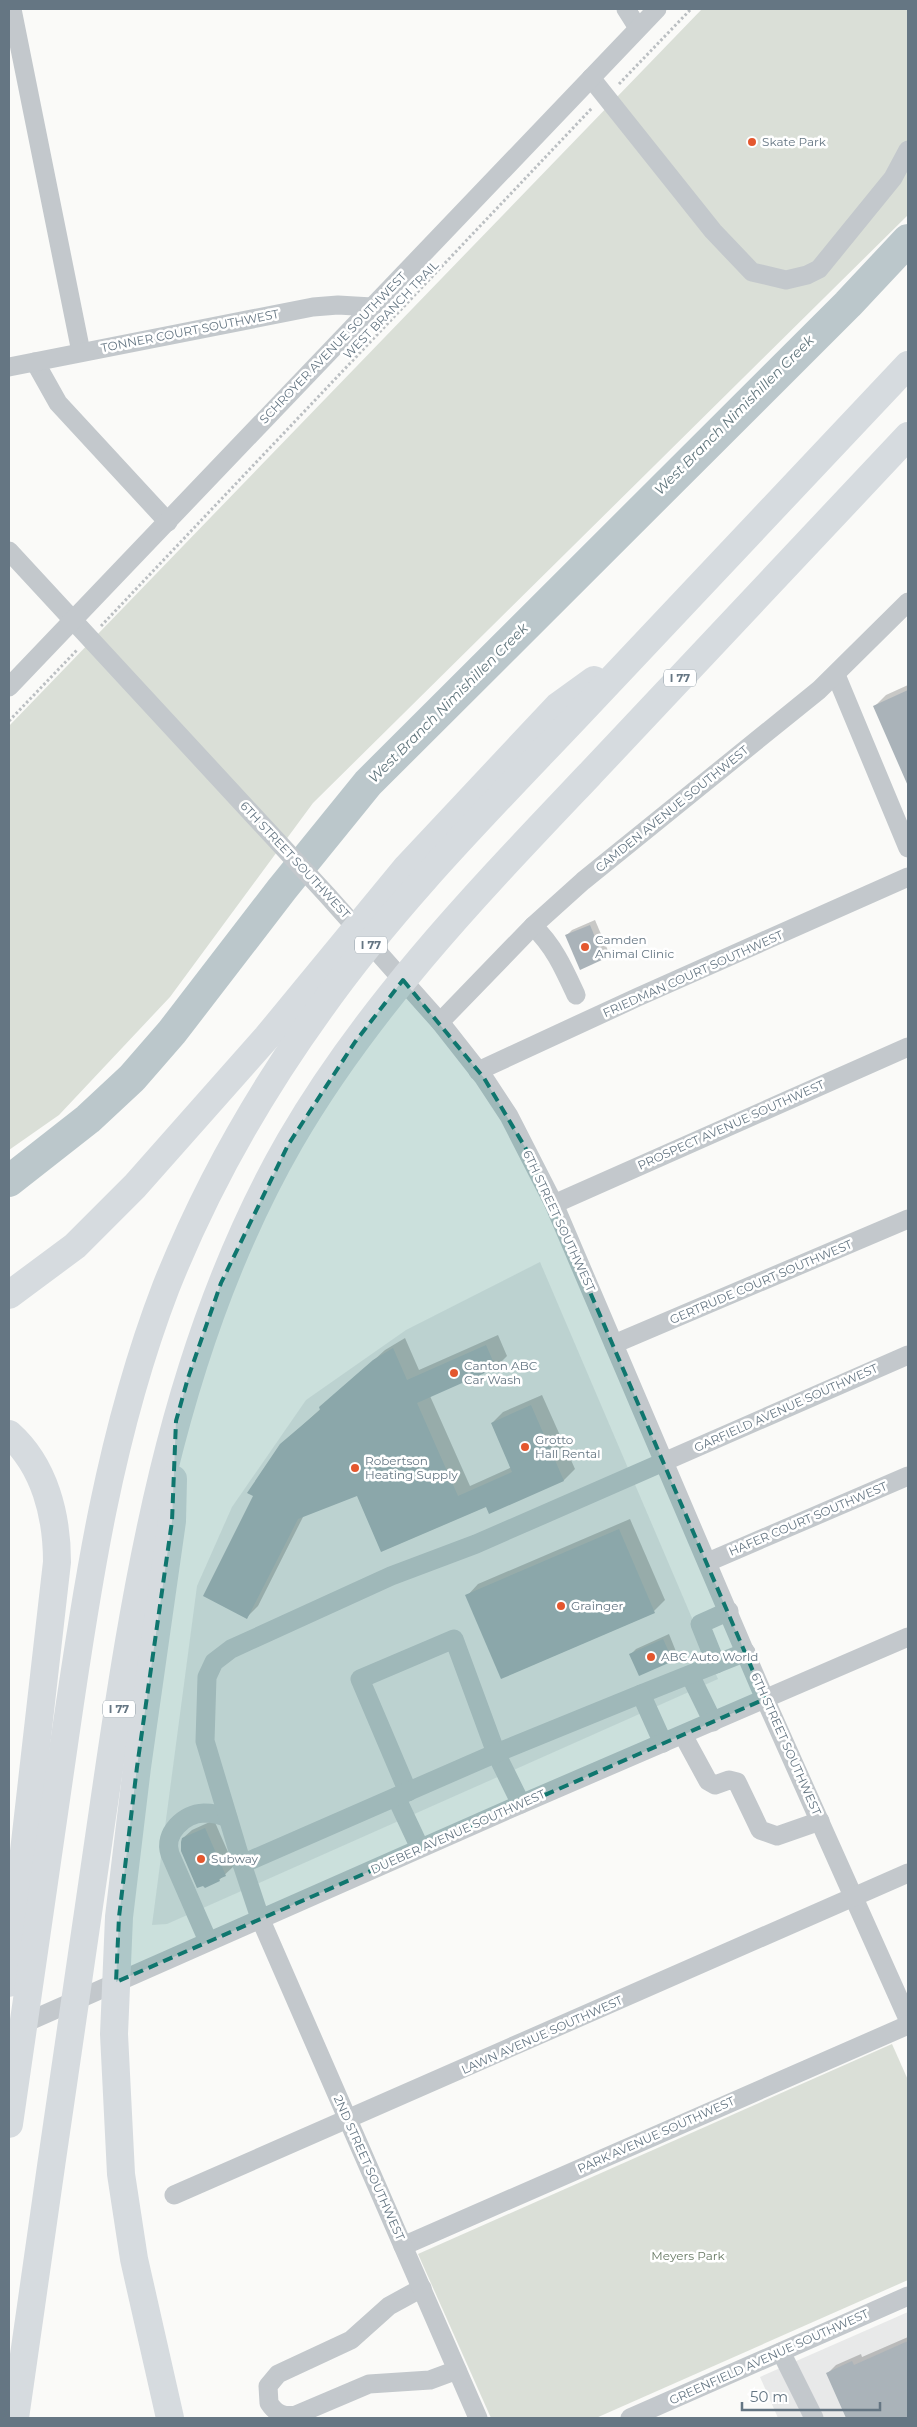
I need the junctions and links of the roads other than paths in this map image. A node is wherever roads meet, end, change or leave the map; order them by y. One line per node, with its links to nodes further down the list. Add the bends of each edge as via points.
1 (12, 9): 8 (street)
2 (626, 9): 4 (street)
3 (657, 9): 4 (street, SCHROYER AVENUE SOUTHWEST)
4 (638, 28): 5 (street, SCHROYER AVENUE SOUTHWEST)
5 (591, 78): 6 (street, via 713,231 752,272 786,280 819,269 893,178); 7 (street, SCHROYER AVENUE SOUTHWEST)
6 (908, 150)
7 (372, 307): 8 (street, TONNER COURT SOUTHWEST, via 313,307); 13 (street, SCHROYER AVENUE SOUTHWEST)
8 (81, 352): 9 (street, TONNER COURT SOUTHWEST)
9 (35, 362): 11 (street, TONNER COURT SOUTHWEST); 13 (street, via 58,403)
10 (908, 365): 23 (highway, via 644,644 558,706 414,875)
11 (9, 367)
12 (908, 436): 32 (highway, I 77, via 453,920 356,1042 288,1145 246,1227 203,1332)
13 (168, 522): 16 (street, SCHROYER AVENUE SOUTHWEST)
14 (9, 551): 16 (street, 6TH STREET SOUTHWEST)
15 (908, 602): 17 (street, CAMDEN AVENUE SOUTHWEST)
16 (74, 620): 18 (street, SCHROYER AVENUE SOUTHWEST); 24 (street, 6TH STREET SOUTHWEST, via 327,894)
17 (836, 675): 19 (street); 21 (street, CAMDEN AVENUE SOUTHWEST)
18 (9, 687)
19 (908, 848)
20 (908, 878): 26 (street, FRIEDMAN COURT SOUTHWEST)
21 (533, 926): 22 (street, via 558,955); 24 (street, CAMDEN AVENUE SOUTHWEST)
22 (576, 995)
23 (314, 999): 29 (highway, via 109,1213 74,1246); 64 (highway, via 205,1201 167,1286 124,1419 92,1565)
24 (440, 1022): 26 (street, 6TH STREET SOUTHWEST)
25 (908, 1047): 27 (street, PROSPECT AVENUE SOUTHWEST)
26 (478, 1071): 27 (street, 6TH STREET SOUTHWEST, via 509,1116)
27 (554, 1204): 30 (street, 6TH STREET SOUTHWEST)
28 (908, 1219): 30 (street, GERTRUDE COURT SOUTHWEST)
29 (9, 1295)
30 (614, 1344): 34 (street, 6TH STREET SOUTHWEST)
31 (908, 1355): 34 (street, GARFIELD AVENUE SOUTHWEST)
32 (176, 1421): 71 (highway, I 77, via 150,1527 128,1646); 72 (highway, via 172,1521 136,1767 119,1917 114,2034 121,2174 134,2259)
33 (9, 1434): 59 (highway, via 33,1465 45,1489 57,1544 55,1594)
34 (664, 1462): 36 (street, 6TH STREET SOUTHWEST); 46 (street, GARFIELD AVENUE SOUTHWEST, via 476,1544 391,1576 227,1652 214,1662 208,1677)
35 (908, 1476): 36 (street, HAFER COURT SOUTHWEST)
36 (708, 1562): 37 (street, 6TH STREET SOUTHWEST)
37 (729, 1611): 39 (street, 6TH STREET SOUTHWEST); 40 (street, via 700,1624)
38 (908, 1638): 43 (street, DUEBER AVENUE SOUTHWEST)
39 (746, 1652): 40 (street); 43 (street, 6TH STREET SOUTHWEST)
40 (716, 1664): 41 (street)
41 (690, 1675): 42 (street); 44 (street)
42 (642, 1694): 47 (street); 48 (street)
43 (766, 1699): 44 (street, DUEBER AVENUE SOUTHWEST); 52 (street, 6TH STREET SOUTHWEST)
44 (713, 1722): 45 (street, DUEBER AVENUE SOUTHWEST)
45 (683, 1735): 47 (street, DUEBER AVENUE SOUTHWEST); 52 (street, via 708,1781 715,1785 729,1780 737,1782 760,1830 777,1836)
46 (205, 1741): 51 (street, 2ND STREET SOUTHWEST)
47 (663, 1743): 50 (street, DUEBER AVENUE SOUTHWEST)
48 (496, 1753): 49 (street); 49 (street, via 454,1639 360,1680); 50 (street)
49 (402, 1795): 53 (street); 54 (street)
50 (521, 1804): 53 (street, DUEBER AVENUE SOUTHWEST)
51 (228, 1818): 54 (street, 2ND STREET SOUTHWEST); 58 (street, via 206,1813 189,1817 174,1830 169,1841 170,1854)
52 (820, 1821): 56 (street, 6TH STREET SOUTHWEST)
53 (420, 1848): 57 (street, DUEBER AVENUE SOUTHWEST)
54 (242, 1864): 57 (street, 2ND STREET SOUTHWEST)
55 (908, 1873): 56 (street, LAWN AVENUE SOUTHWEST)
56 (853, 1896): 60 (street, 6TH STREET SOUTHWEST); 63 (street, LAWN AVENUE SOUTHWEST)
57 (260, 1918): 58 (street, DUEBER AVENUE SOUTHWEST); 63 (street, 2ND STREET SOUTHWEST)
58 (208, 1941): 62 (street, DUEBER AVENUE SOUTHWEST)
59 (9, 1983)
60 (908, 2020)
61 (908, 2025): 66 (street, PARK AVENUE SOUTHWEST)
62 (9, 2030)
63 (349, 2120): 65 (street, LAWN AVENUE SOUTHWEST); 66 (street, 2ND STREET SOUTHWEST)
64 (9, 2124)
65 (174, 2195)
66 (403, 2246): 67 (street, 2ND STREET SOUTHWEST)
67 (422, 2288): 70 (street, 2ND STREET SOUTHWEST); 70 (street, via 389,2306 351,2340 278,2374 268,2386 269,2403 280,2414 296,2415 369,2384 430,2380)
68 (908, 2296): 69 (street, GREENFIELD AVENUE SOUTHWEST)
69 (781, 2352): 74 (street, GREENFIELD AVENUE SOUTHWEST); 75 (street)
70 (457, 2370): 73 (street, 2ND STREET SOUTHWEST)
71 (15, 2418)
72 (170, 2418)
73 (478, 2418)
74 (630, 2418)
75 (814, 2418)

